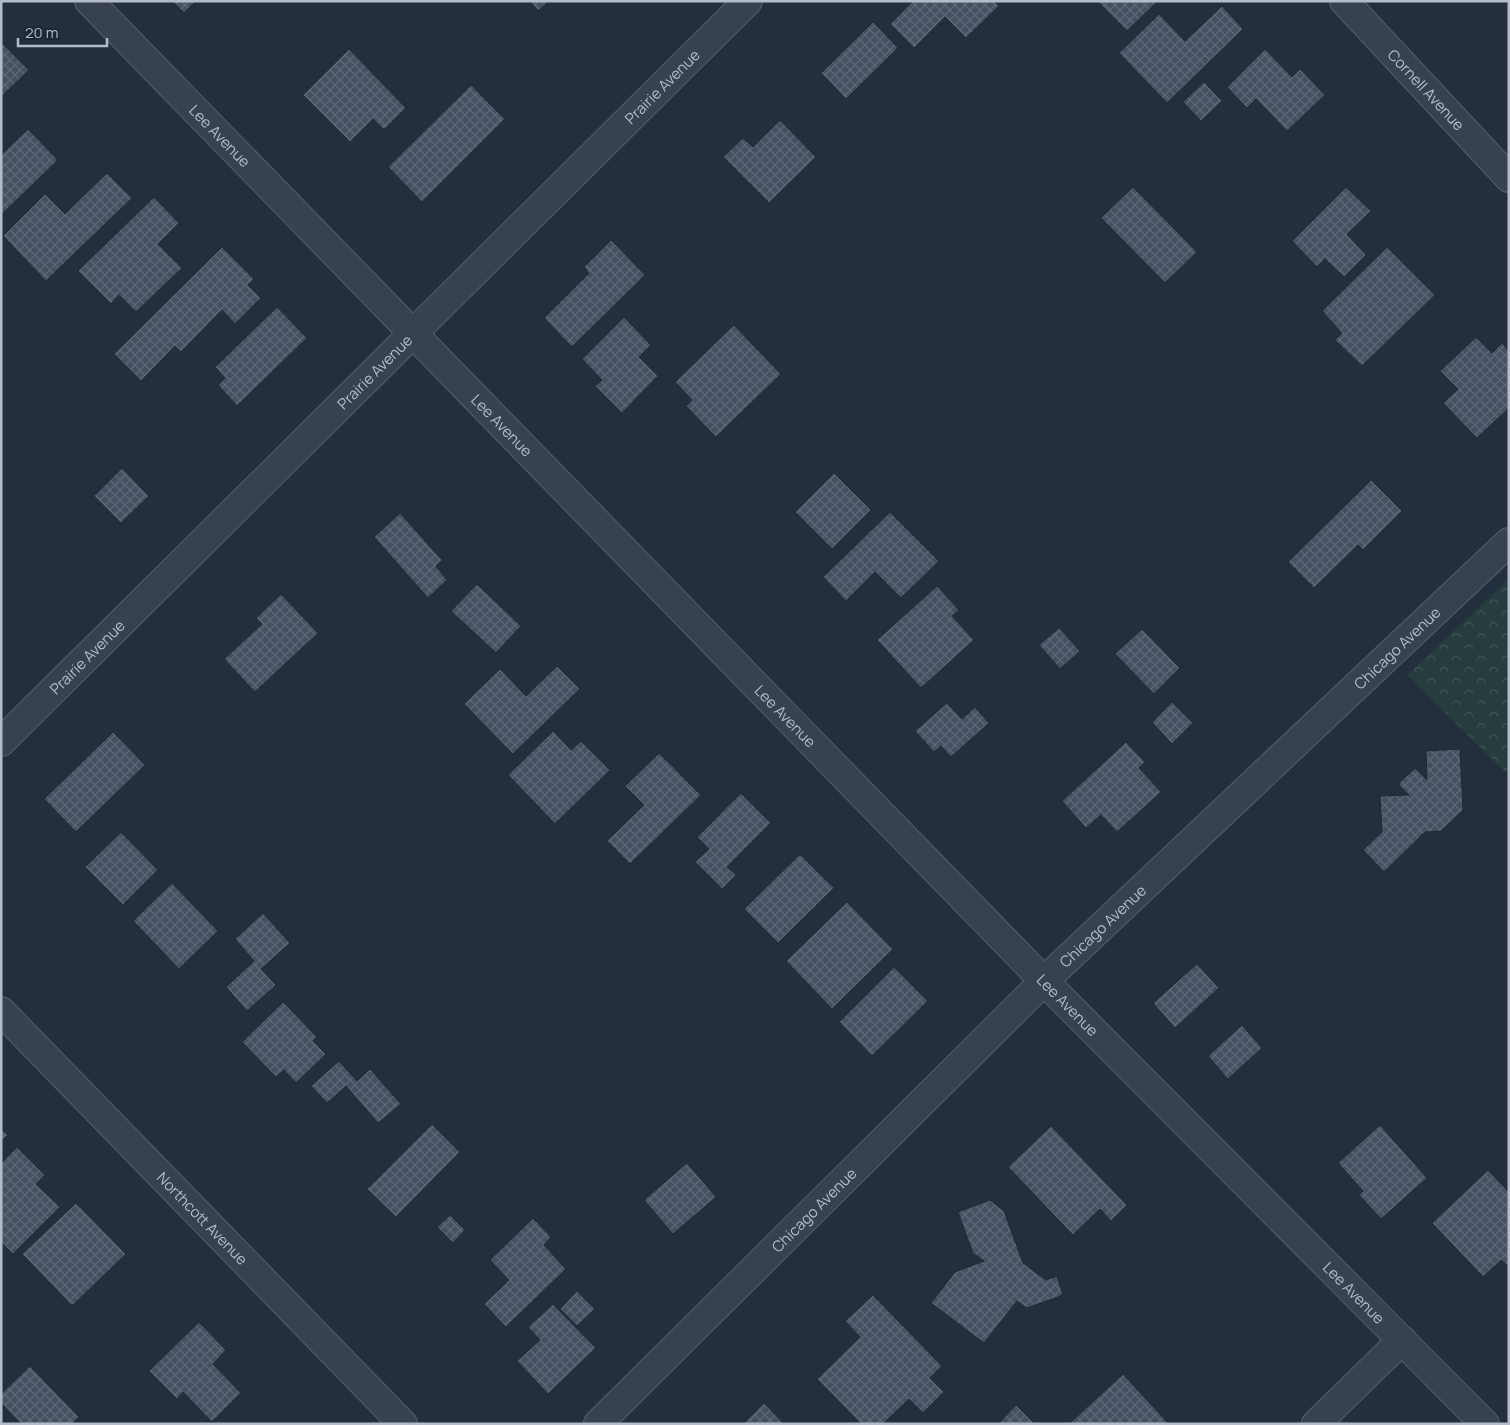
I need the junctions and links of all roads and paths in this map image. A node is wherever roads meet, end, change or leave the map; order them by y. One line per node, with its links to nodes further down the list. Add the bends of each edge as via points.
1 (89, 1): 5 (street, Lee Avenue)
2 (748, 1): 5 (street, Prairie Avenue)
3 (1344, 1): 4 (street, Cornell Avenue)
4 (1509, 178)
5 (413, 333): 7 (street, Prairie Avenue); 8 (street, Lee Avenue)
6 (1509, 542): 8 (street, Chicago Avenue)
7 (1, 742)
8 (1044, 981): 10 (street, Lee Avenue); 12 (street, Chicago Avenue)
9 (1, 1012): 11 (street, Northcott Avenue)
10 (1402, 1340): 13 (street); 14 (street, Lee Avenue)
11 (403, 1424)
12 (598, 1424)
13 (1316, 1424)
14 (1485, 1424)

